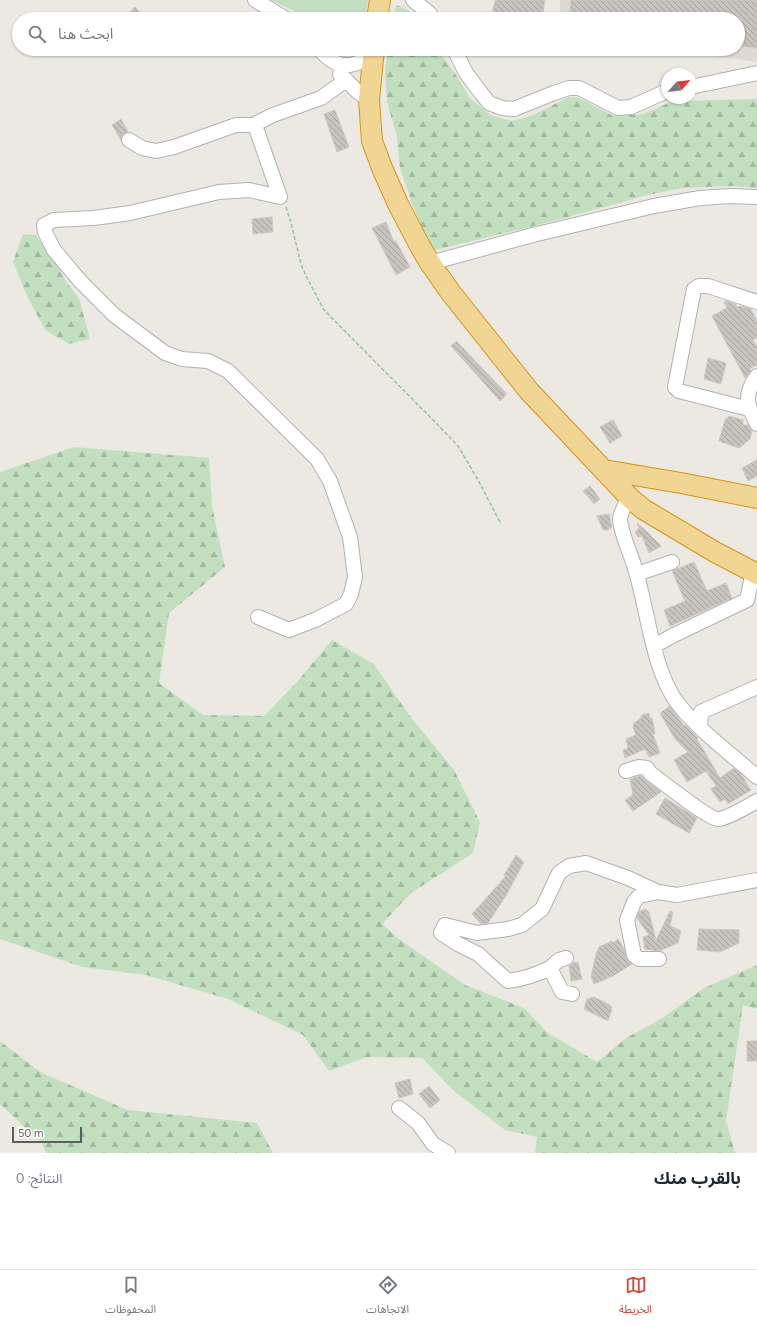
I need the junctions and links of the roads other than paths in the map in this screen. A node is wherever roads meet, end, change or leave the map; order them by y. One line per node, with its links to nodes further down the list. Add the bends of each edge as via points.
1 (255, 0): 4 (street)
2 (380, 0): 5 (highway)
3 (413, 0): 6 (street)
4 (275, 12)
5 (378, 12)
6 (428, 12)
7 (325, 56): 13 (street)
8 (326, 56): 9 (street, via 338,65 347,66 362,62)
9 (369, 56)
10 (373, 56): 16 (highway)
11 (458, 56): 15 (street, via 481,93 490,103 502,108 514,108 569,88 579,88 618,108 630,107)
12 (757, 73): 14 (street)
13 (346, 80): 16 (street); 17 (street, via 321,98 273,115)
14 (697, 86)
15 (661, 94)
16 (369, 100): 20 (highway, via 372,141 382,168 409,227)
17 (256, 125): 18 (street, via 236,125 156,151 142,148); 32 (street, via 280,197 249,190 219,192 130,213 54,220 44,225 54,250 114,315 165,353 182,359 208,361 228,371 317,458 330,481 350,537 354,564 355,577 346,604 289,630)
18 (129, 140)
19 (757, 197): 20 (street, via 700,198 654,206)
20 (430, 263): 25 (highway, via 529,391)
21 (757, 302): 23 (street, via 708,286 694,289 675,388)
22 (757, 376): 23 (street, via 747,394)
23 (749, 409): 24 (street)
24 (757, 424)
25 (604, 470): 26 (highway); 27 (highway)
26 (643, 476): 27 (highway, via 630,487); 28 (highway)
27 (629, 497): 30 (highway, via 643,509); 31 (street, via 620,518)
28 (757, 498)
29 (672, 562): 31 (street)
30 (755, 573): 33 (street, via 747,600)
31 (637, 574): 33 (street)
32 (258, 617)
33 (654, 646): 35 (street, via 666,684 678,704)
34 (757, 687): 35 (street, via 701,712)
35 (700, 726): 37 (street)
36 (626, 771): 38 (street, via 639,767 647,768 654,776 714,819 723,818)
37 (757, 777)
38 (757, 801)
39 (757, 880): 40 (street, via 686,894)
40 (658, 892): 42 (street, via 639,896 627,920 634,955 639,960); 43 (street, via 586,863 569,866 559,873 542,909 522,925 476,932 445,925 441,933 478,954 508,980 523,979)
41 (566, 958): 43 (street, via 559,960)
42 (659, 959)
43 (550, 968): 44 (street, via 562,992)
44 (572, 994)
45 (399, 1108): 46 (street, via 418,1123 433,1144)
46 (448, 1153)

